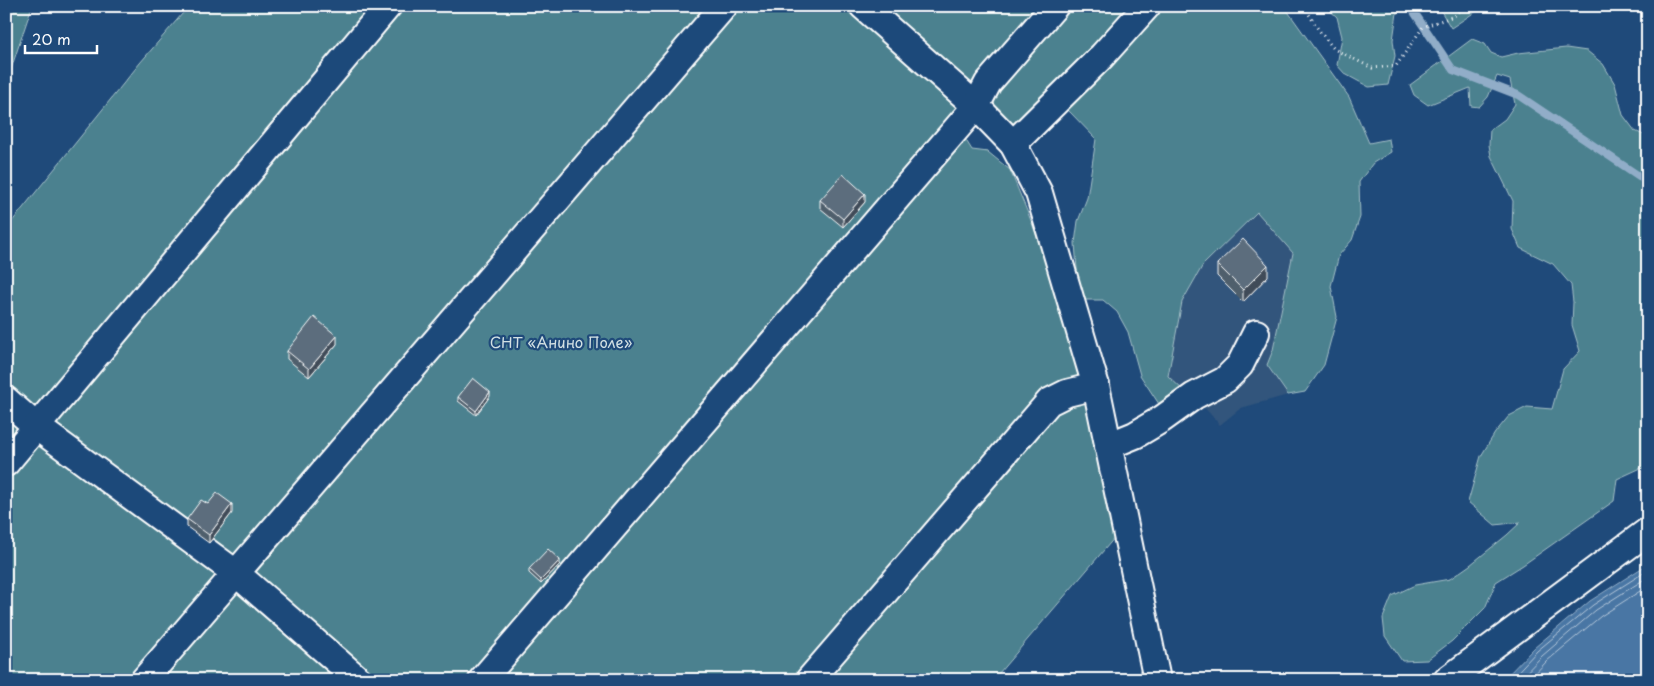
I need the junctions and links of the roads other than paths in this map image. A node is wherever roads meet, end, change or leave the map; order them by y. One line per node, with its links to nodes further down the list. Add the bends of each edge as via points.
1 (388, 6): 11 (street)
2 (724, 6): 15 (street)
3 (863, 6): 6 (street)
4 (1055, 6): 6 (street, via 988,84)
5 (1147, 6): 7 (street, via 1102,56)
6 (976, 106): 7 (street); 18 (street)
7 (1013, 144): 9 (street, via 1039,193)
8 (1256, 333): 12 (street, via 1240,365 1225,380 1194,396 1135,435)
9 (1096, 386): 12 (street); 19 (street, via 1067,392 1049,402)
10 (6, 400): 11 (street)
11 (37, 428): 13 (street); 15 (street)
12 (1108, 446): 20 (street)
13 (6, 463)
14 (1648, 531): 21 (street)
15 (236, 574): 16 (street); 17 (street)
16 (144, 680)
17 (359, 680)
18 (482, 680)
19 (810, 680)
20 (1157, 680)
21 (1447, 680)

